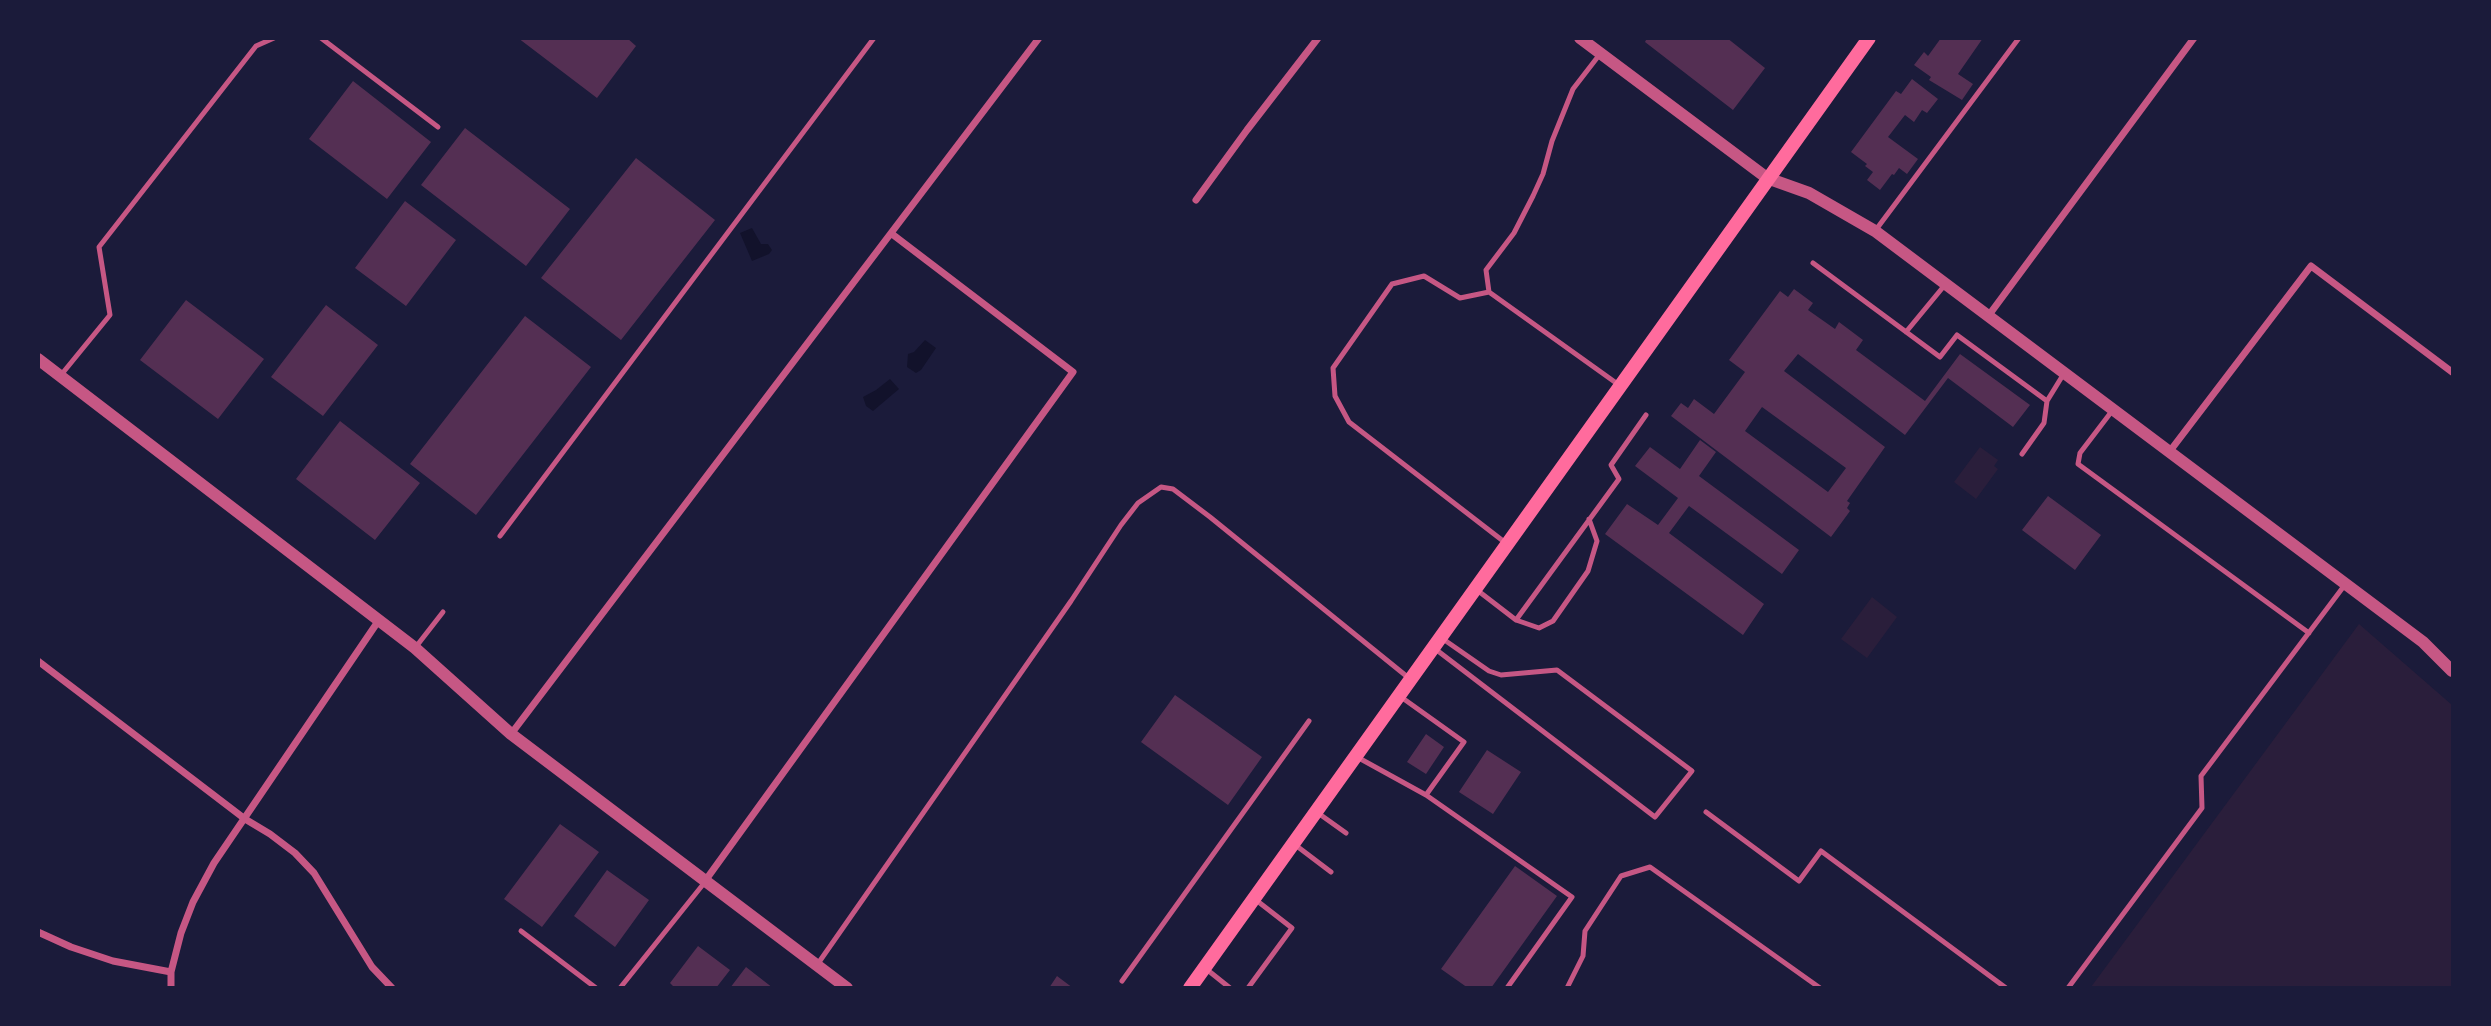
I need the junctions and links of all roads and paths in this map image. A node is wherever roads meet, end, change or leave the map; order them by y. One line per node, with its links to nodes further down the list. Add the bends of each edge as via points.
1 (274, 38): 24 (lane, via 256,46 99,247 110,315)
2 (321, 38): 11 (lane)
3 (874, 38): 32 (lane)
4 (1039, 38): 15 (street)
5 (1318, 38): 13 (street)
6 (1580, 38): 10 (street)
7 (1869, 38): 12 (main road)
8 (2019, 38): 14 (lane)
9 (2194, 38): 19 (street)
10 (1600, 54): 12 (street); 18 (lane, via 1573,89 1543,174 1514,233 1486,270)
11 (438, 127)
12 (1767, 178): 14 (street, via 1809,193); 25 (main road)
13 (1196, 200)
14 (1875, 231): 17 (street)
15 (892, 234): 47 (street); 56 (street, via 1073,372)
16 (1812, 263): 20 (lane)
17 (1946, 283): 19 (street); 20 (lane)
18 (1489, 292): 25 (lane); 33 (lane, via 1460,298 1424,276 1392,284 1333,368 1335,396 1349,422)
19 (1989, 315): 22 (street)
20 (1906, 332): 26 (lane, via 1940,357 1957,335)
21 (38, 359): 24 (street)
22 (2065, 372): 26 (lane); 27 (street)
23 (2452, 372): 29 (street, via 2311,266)
24 (61, 376): 37 (street)
25 (1619, 385): 33 (main road)
26 (2047, 401): 30 (lane, via 2044,424)
27 (2113, 409): 29 (street); 39 (lane, via 2080,453 2078,464)
28 (1646, 415): 31 (lane, via 1611,465 1619,479)
29 (2170, 451): 34 (street)
30 (2022, 454)
31 (1589, 519): 38 (lane); 38 (lane, via 1597,541 1588,570 1553,621 1539,628)
32 (500, 536)
33 (1507, 544): 35 (main road)
34 (2346, 584): 39 (lane); 43 (street, via 2423,642)
35 (1475, 588): 38 (lane); 40 (main road)
36 (443, 612): 41 (lane)
37 (379, 620): 41 (street); 52 (street)
38 (1516, 620)
39 (2309, 633): 76 (lane, via 2201,776 2202,808)
40 (1436, 642): 40 (lane, via 1502,675 1556,670 1692,771 1655,817); 44 (main road)
41 (415, 648): 47 (street)
42 (38, 661): 52 (street)
43 (2452, 671)
44 (1410, 679): 45 (main road); 60 (lane, via 1210,517 1172,489 1161,487 1138,503 1121,525)
45 (1399, 695): 48 (main road); 49 (lane, via 1464,741)
46 (1309, 720): 63 (lane)
47 (511, 734): 56 (street)
48 (1355, 756): 49 (lane); 50 (main road)
49 (1426, 795): 72 (lane, via 1572,897)
50 (1315, 812): 53 (lane); 54 (main road)
51 (1706, 812): 75 (lane, via 1799,881 1821,851)
52 (245, 820): 62 (street, via 193,902); 66 (street, via 295,853 314,873 364,955)
53 (1346, 833)
54 (1293, 844): 55 (lane); 57 (main road)
55 (1331, 872)
56 (705, 882): 60 (street); 68 (lane)
57 (1254, 898): 61 (main road); 71 (lane, via 1292,928)
58 (521, 931): 67 (lane)
59 (38, 932): 62 (street, via 113,961)
60 (817, 964): 64 (street)
61 (1204, 968): 69 (main road); 70 (lane)
62 (171, 972): 65 (street)
63 (1122, 981)
64 (843, 986)
65 (171, 988)
66 (391, 988)
67 (596, 988)
68 (620, 988)
69 (1190, 988)
70 (1230, 988)
71 (1248, 988)
72 (1507, 988)
73 (1567, 988): 74 (lane, via 1583,956 1585,931 1621,876 1650,867)
74 (1820, 988)
75 (2006, 988)
76 (2068, 988)

